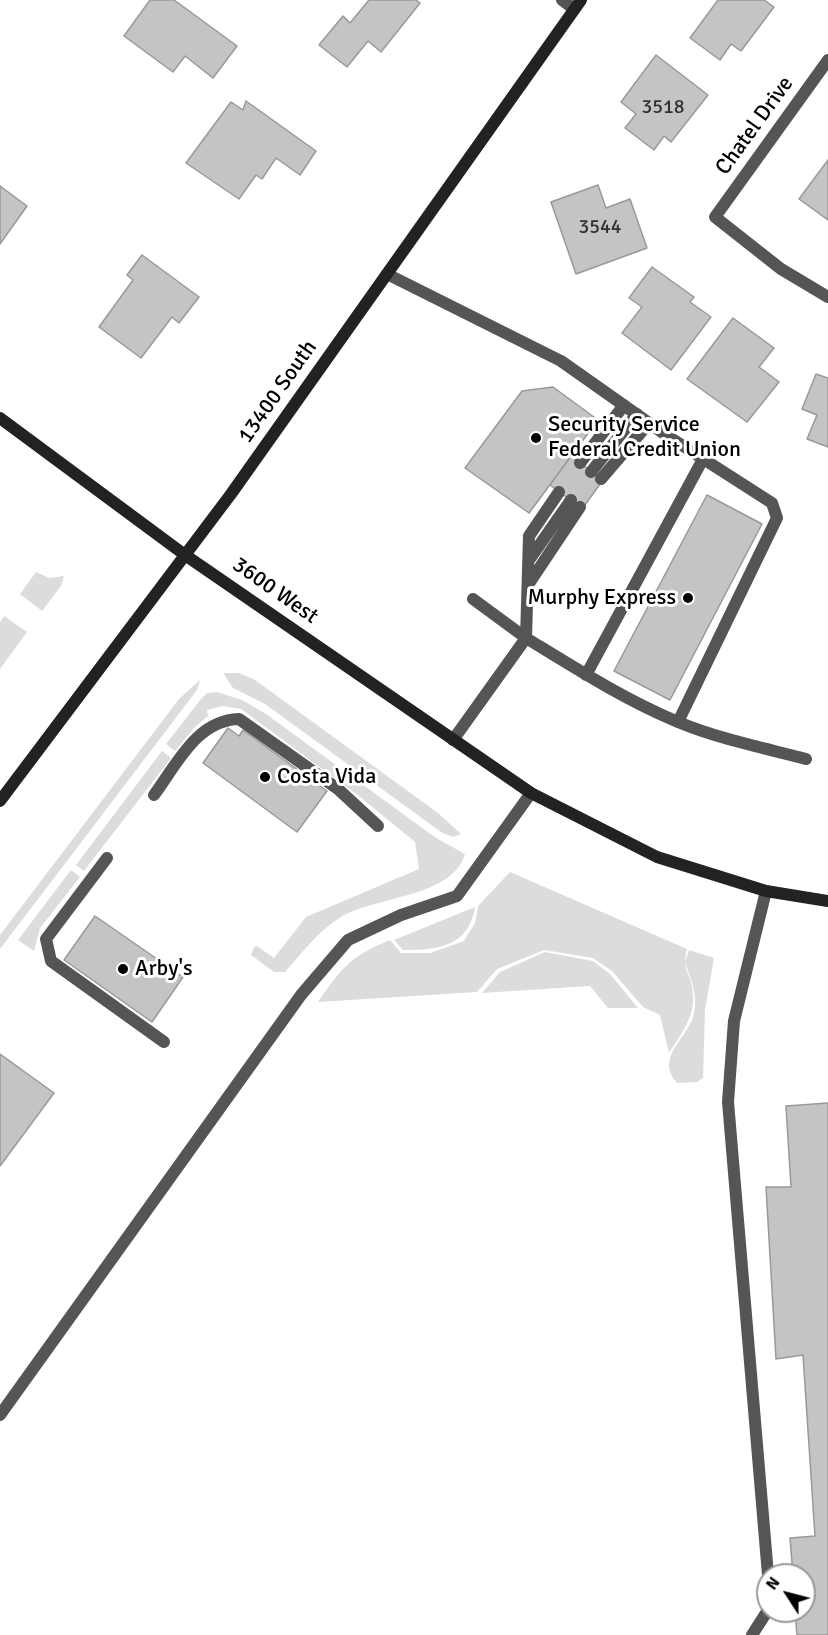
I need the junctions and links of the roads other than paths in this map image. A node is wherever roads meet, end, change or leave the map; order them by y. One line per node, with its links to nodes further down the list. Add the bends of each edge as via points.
1 (562, 0): 2 (street)
2 (577, 4): 4 (main road, 13400 South)
3 (828, 60): 5 (street, Chatel Drive, via 715,217 781,269)
4 (387, 274): 6 (street, via 561,361); 13 (main road, 13400 South)
5 (828, 297)
6 (624, 405): 7 (street); 11 (street)
7 (637, 414): 9 (street); 9 (street, via 596,475)
8 (0, 418): 13 (main road, 3600 West)
9 (649, 423): 10 (street)
10 (703, 459): 18 (street); 19 (street, via 772,503 777,518)
11 (580, 463)
12 (559, 492): 14 (street, via 529,536)
13 (185, 555): 20 (main road, 3600 West); 24 (main road, 13400 South)
14 (528, 561): 15 (street); 15 (street, via 575,504)
15 (528, 586): 17 (street)
16 (473, 599): 17 (street)
17 (526, 638): 18 (street); 20 (street)
18 (586, 675): 19 (street)
19 (678, 722): 21 (street)
20 (453, 740): 22 (main road, 3600 West)
21 (806, 759)
22 (531, 793): 27 (main road, 3600 West, via 657,857); 30 (street, via 457,896 401,915 348,940 302,995)
23 (154, 795): 25 (street, via 204,729 223,720 239,719 338,789)
24 (0, 801)
25 (378, 826)
26 (107, 858): 29 (street, via 46,939 51,961)
27 (766, 891): 28 (main road, 3600 West); 31 (street, via 734,1021 728,1102)
28 (828, 901)
29 (164, 1042)
30 (0, 1414)
31 (767, 1563)

